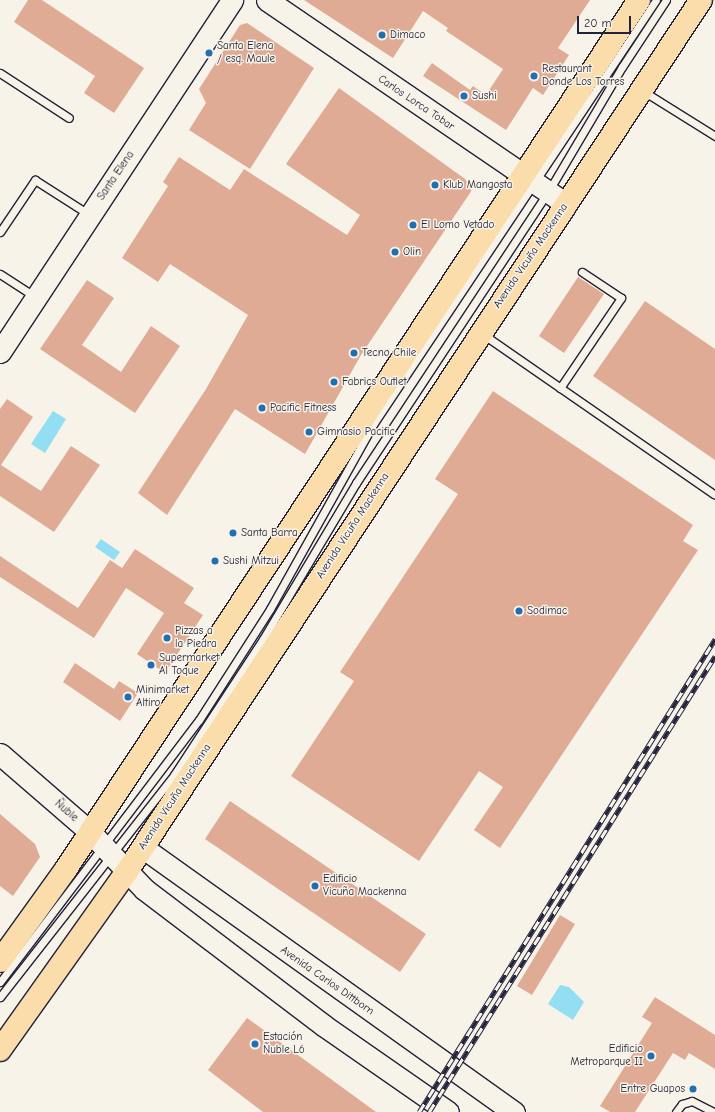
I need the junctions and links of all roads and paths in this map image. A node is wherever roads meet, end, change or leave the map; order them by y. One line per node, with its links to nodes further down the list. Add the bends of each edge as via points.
1 (232, 0): 13 (main road, Santa Elena)
2 (267, 0): 11 (main road, Carlos Lorca Tobar)
3 (639, 0): 11 (main road, Avenida Vicuña Mackenna)
4 (656, 0): 11 (lane)
5 (666, 0): 11 (lane, via 622,67)
6 (701, 0): 8 (main road, Avenida Vicuña Mackenna)
7 (0, 73): 9 (lane)
8 (641, 90): 10 (lane); 12 (main road, Avenida Vicuña Mackenna)
9 (69, 118)
10 (715, 136)
11 (535, 183): 12 (main road, Carlos Lorca Tobar); 23 (lane, via 356,482); 24 (main road, Avenida Vicuña Mackenna); 24 (lane, via 374,423 252,639)
12 (566, 204): 18 (main road, Avenida Vicuña Mackenna)
13 (90, 215): 14 (lane, via 35,180); 17 (main road, Santa Elena)
14 (0, 232)
15 (582, 272): 20 (lane, via 621,298)
16 (0, 274): 17 (lane)
17 (36, 297): 19 (main road, Santa Elena)
18 (480, 332): 20 (lane); 23 (main road, Avenida Vicuña Mackenna)
19 (1, 349)
20 (560, 388): 21 (lane)
21 (714, 494)
22 (0, 754): 24 (main road, Ñuble)
23 (137, 839): 24 (main road, Avenida Vicuña Mackenna); 30 (main road, Avenida Carlos Dittborn)
24 (108, 851): 25 (main road, Avenida Vicuña Mackenna); 26 (lane); 27 (lane); 28 (main road, Avenida Vicuña Mackenna); 29 (main road, via 253,974)
25 (0, 961)
26 (0, 982)
27 (0, 997)
28 (0, 1050)
29 (448, 1112)
30 (514, 1112)
31 (676, 1112): 32 (lane, via 682,1104 692,1101)
32 (714, 1112)

